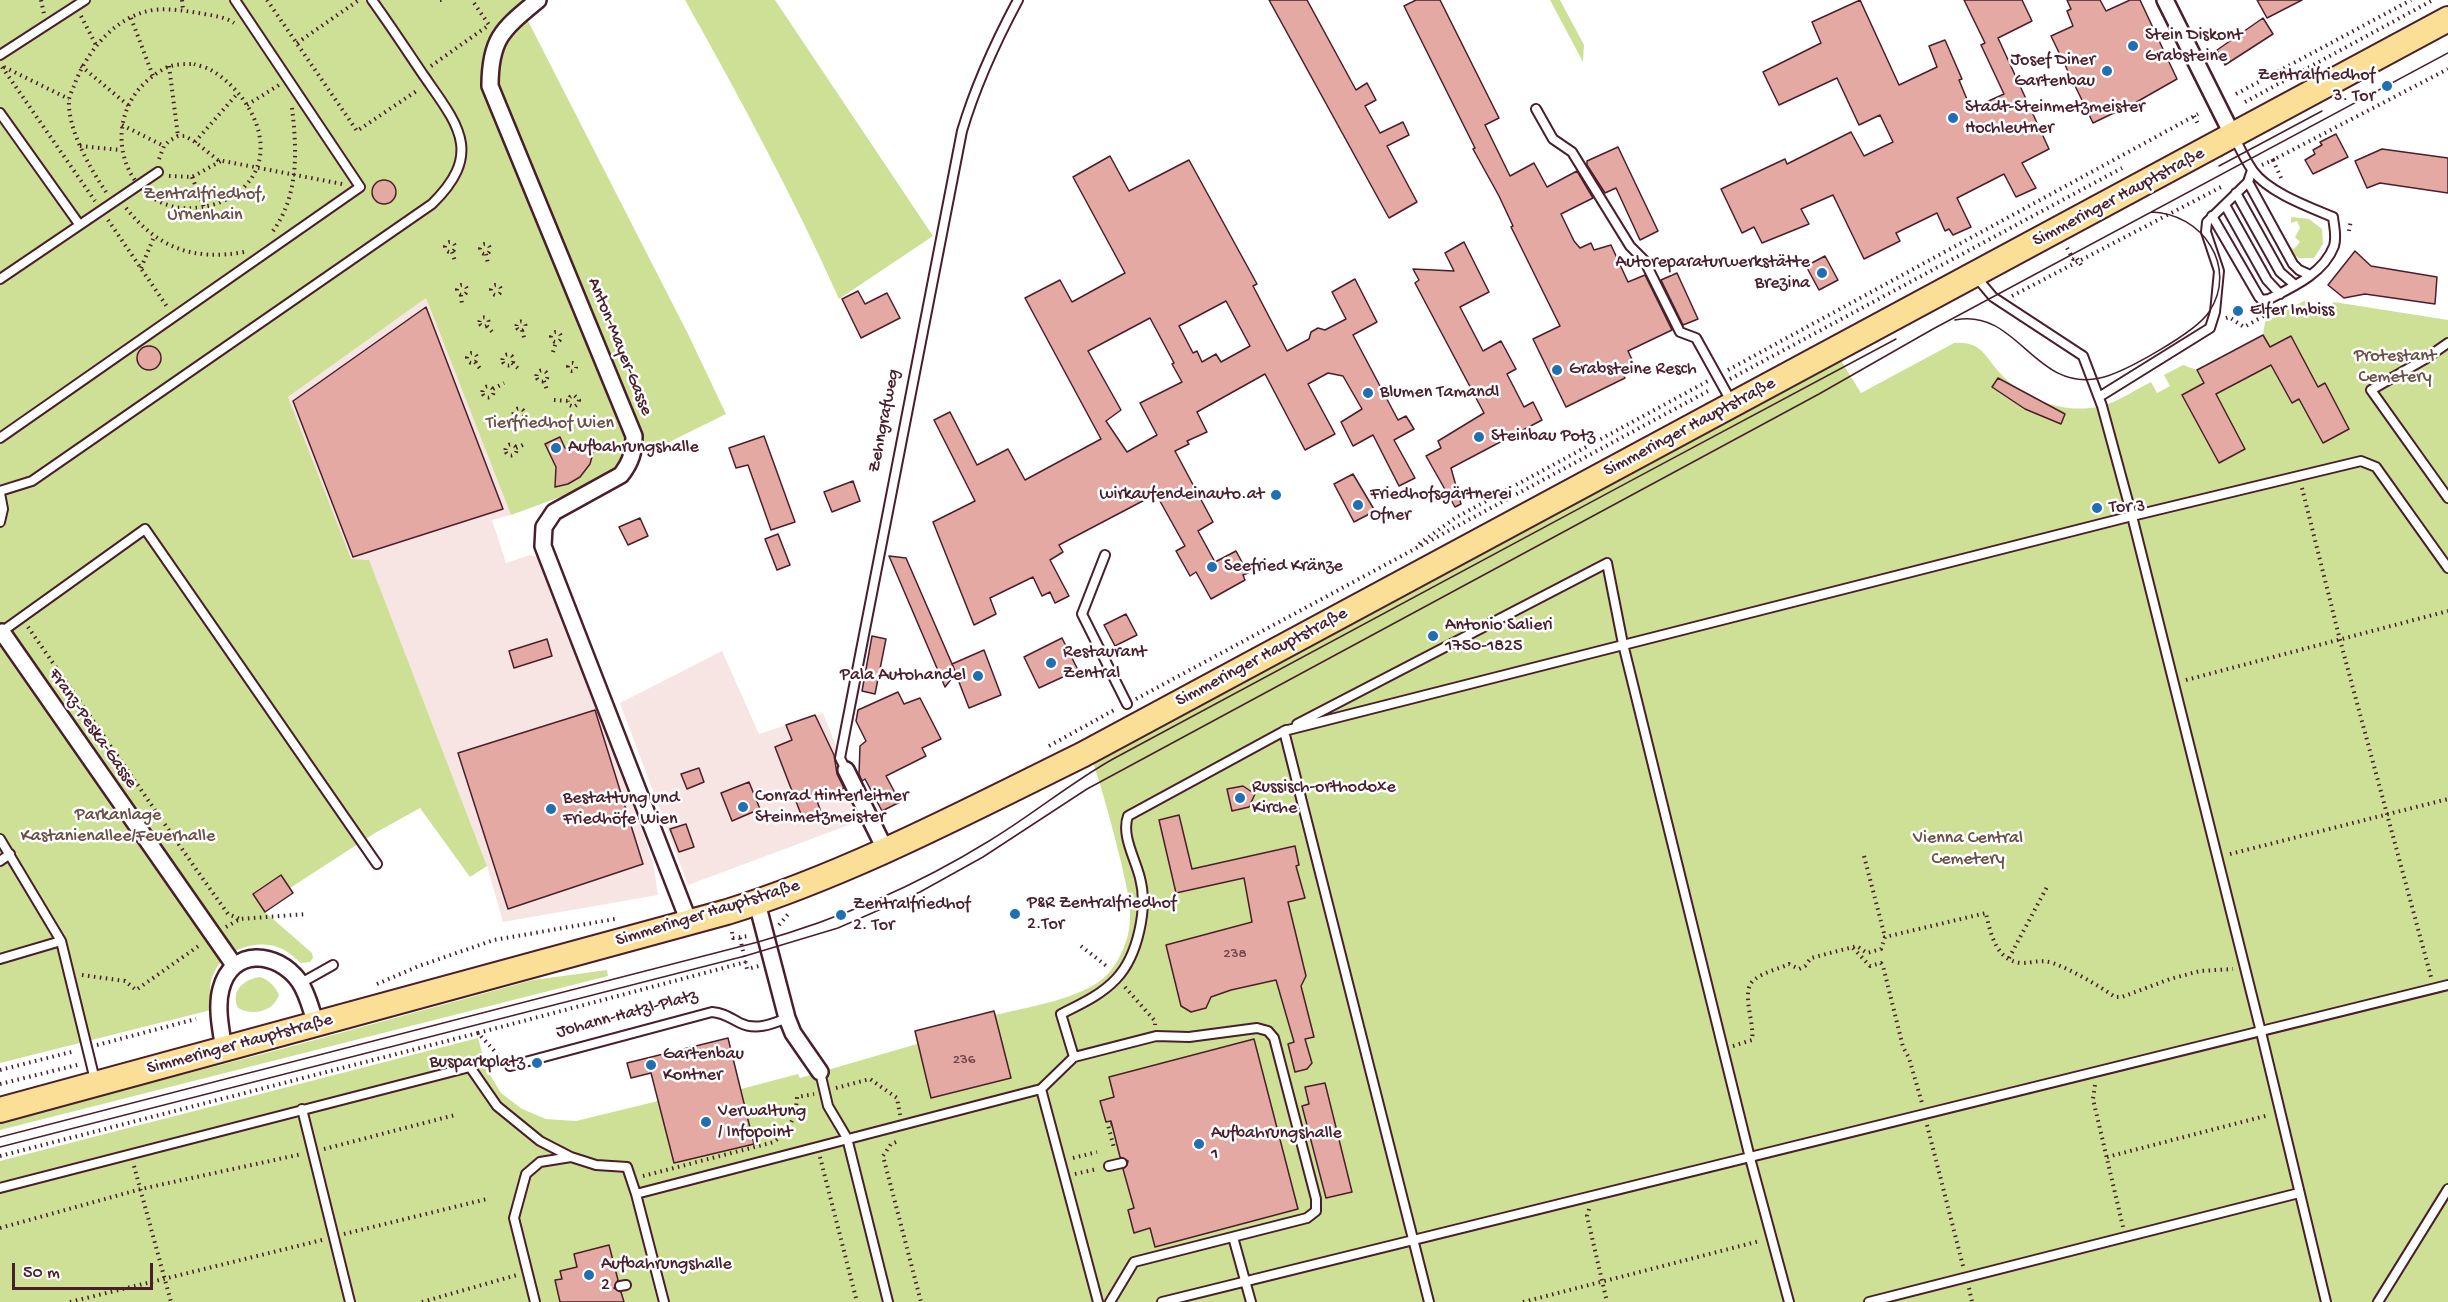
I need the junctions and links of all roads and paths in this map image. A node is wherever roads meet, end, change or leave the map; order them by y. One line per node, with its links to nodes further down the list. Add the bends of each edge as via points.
1 (85, 0): 13 (lane)
2 (182, 0): 14 (path)
3 (235, 0): 56 (lane)
4 (267, 0): 18 (path)
5 (359, 0): 18 (path)
6 (372, 0): 25 (lane)
7 (472, 0): 25 (path, via 489,25)
8 (538, 0): 139 (street, Anton-Mayer-Gasse, via 498,38 490,61 490,86 634,436 634,451 621,475 554,512 544,526 543,546)
9 (1018, 0): 125 (lane, Zehngrafweg, via 992,48 962,131 840,758)
10 (2165, 0): 37 (street)
11 (2411, 0): 30 (path)
12 (2433, 0): 37 (path)
13 (75, 6): 19 (path); 20 (lane)
14 (183, 10): 15 (path, via 152,10); 17 (path, via 227,18)
15 (131, 18): 19 (path); 26 (path)
16 (2448, 19): 42 (main road, Simmeringer Hauptstraße)
17 (241, 28)
18 (297, 42): 27 (path, via 357,131)
19 (96, 45): 22 (path)
20 (0, 56)
21 (1, 64): 31 (path); 61 (path)
22 (81, 66): 31 (path); 34 (path)
23 (169, 66): 26 (path); 29 (path, via 194,64 211,70); 41 (path)
24 (2448, 69): 50 (path)
25 (422, 72): 27 (lane)
26 (153, 76): 34 (path, via 138,89)
27 (429, 83): 109 (lane, via 458,128 461,152 449,187 432,204 32,482)
28 (286, 91): 33 (path, via 284,82)
29 (237, 94): 33 (path); 43 (path)
30 (2236, 94)
31 (69, 99): 44 (path)
32 (289, 99): 52 (path, via 296,141)
33 (247, 105): 49 (path, via 258,125)
34 (129, 106): 38 (path)
35 (1536, 109): 92 (lane, via 1553,139 1572,152 1630,246 1644,260 1680,332 1696,338)
36 (0, 113): 63 (lane)
37 (2223, 114): 39 (path); 42 (street)
38 (122, 125): 45 (path); 46 (path)
39 (2199, 126): 40 (path); 92 (path, via 2196,115)
40 (2194, 129)
41 (178, 136): 43 (path); 45 (path)
42 (2233, 136): 50 (lane); 72 (main road, Simmeringer Hauptstraße)
43 (195, 142): 47 (path)
44 (80, 146): 46 (path); 58 (path, via 88,165)
45 (164, 146): 51 (path)
46 (121, 150): 55 (path)
47 (221, 161): 49 (path); 53 (path)
48 (2127, 165): 92 (path)
49 (258, 169): 52 (path); 60 (path, via 230,197)
50 (2252, 170): 54 (lane); 73 (lane, via 2267,185 2333,217 2334,245); 78 (path)
51 (158, 172): 53 (path); 55 (lane)
52 (294, 175): 56 (path); 64 (path, via 282,219)
53 (192, 177): 60 (path)
54 (2248, 182): 57 (lane); 73 (lane, via 2293,264)
55 (138, 185): 58 (lane); 60 (path, via 154,199 173,207)
56 (360, 187): 80 (lane)
57 (2236, 193): 59 (lane); 75 (lane, via 2280,272)
58 (116, 201): 61 (lane); 65 (path)
59 (2225, 204): 62 (lane); 76 (lane, via 2267,280)
60 (204, 207)
61 (100, 209): 63 (lane); 71 (path)
62 (2212, 216): 76 (lane, via 2259,297 2262,300); 97 (lane, via 2205,232 2216,259 2219,281 2210,328)
63 (80, 224): 74 (lane)
64 (270, 236)
65 (154, 237): 66 (path, via 200,255); 71 (path)
66 (252, 249)
67 (452, 252): 69 (path)
68 (486, 254): 70 (path)
69 (455, 261)
70 (488, 264)
71 (141, 268): 80 (path)
72 (1974, 275): 78 (lane); 100 (main road, Simmeringer Hauptstraße)
73 (2310, 275): 75 (lane)
74 (0, 279)
75 (2295, 285): 76 (lane)
76 (2280, 294)
77 (461, 295): 79 (path)
78 (2001, 303): 97 (lane, via 2083,356)
79 (462, 305)
80 (174, 317): 105 (lane)
81 (487, 326): 83 (path)
82 (522, 330): 84 (path)
83 (494, 334)
84 (525, 341)
85 (556, 342): 87 (path)
86 (2448, 343): 110 (lane, via 2371,390)
87 (553, 352)
88 (475, 362): 90 (path)
89 (512, 363): 91 (path)
90 (481, 369)
91 (520, 370)
92 (1719, 380): 100 (lane); 113 (path); 113 (path, via 1455,518)
93 (544, 381): 96 (path)
94 (504, 383): 95 (path)
95 (493, 389)
96 (547, 390)
97 (2099, 397): 111 (lane)
98 (554, 400): 99 (path)
99 (568, 401)
100 (1733, 405): 129 (main road, Simmeringer Hauptstraße, via 1082,754)
101 (520, 420): 104 (path)
102 (588, 426): 103 (path)
103 (595, 428)
104 (522, 429)
105 (1, 436)
106 (525, 444): 107 (path)
107 (516, 448)
108 (2299, 476): 111 (lane); 115 (lane, via 2361,461 2376,467); 119 (path)
109 (0, 492): 112 (lane)
110 (2448, 498)
111 (2132, 516): 120 (lane); 121 (lane)
112 (0, 522)
113 (1407, 553): 122 (path)
114 (1105, 555): 122 (lane, via 1082,615)
115 (2448, 568)
116 (2448, 611): 119 (path)
117 (21, 617): 118 (lane); 134 (lane, via 145,529); 138 (path, via 228,914)
118 (1, 632): 149 (street, Franz-Peska-Gasse)
119 (2340, 640): 121 (path); 127 (path)
120 (1623, 644): 123 (lane); 123 (lane, via 1607,563); 165 (lane)
121 (2174, 683): 132 (lane)
122 (1126, 704): 124 (path)
123 (1284, 731): 153 (lane, via 1128,816 1124,827 1141,881 1142,918 1133,954); 208 (lane)
124 (1046, 747)
125 (846, 770): 129 (street, Zehngrafweg)
126 (2448, 799): 127 (path)
127 (2387, 815): 132 (path); 157 (path)
128 (0, 839): 130 (lane)
129 (886, 851): 136 (main road, Simmeringer Hauptstraße)
130 (10, 854): 133 (lane); 142 (lane)
131 (1864, 856): 140 (path)
132 (2217, 857): 151 (lane)
133 (0, 861)
134 (377, 864)
135 (2048, 885): 145 (path)
136 (757, 903): 139 (main road, Simmeringer Hauptstraße); 148 (street)
137 (619, 918): 156 (path, via 494,940)
138 (240, 919)
139 (689, 922): 160 (main road, Simmeringer Hauptstraße)
140 (1885, 937): 144 (path, via 1881,949 1868,953 1857,946); 145 (path, via 1986,913 1995,945)
141 (740, 938): 147 (path)
142 (61, 941): 146 (lane); 152 (lane)
143 (1081, 946): 153 (path)
144 (1853, 948): 165 (path, via 1811,958 1799,969 1789,964 1754,979 1747,995 1752,1040); 177 (path, via 1870,966 1883,966)
145 (2009, 958): 151 (path, via 2022,963 2037,959 2053,963 2115,997 2200,971)
146 (0, 959)
147 (746, 962): 148 (path, via 747,969); 162 (path)
148 (772, 963): 159 (street)
149 (234, 965): 154 (street, via 247,958 269,959 288,969); 164 (street, via 220,990)
150 (333, 965): 154 (lane)
151 (2245, 968): 161 (lane)
152 (69, 972): 158 (path, via 125,981); 170 (lane)
153 (1117, 978): 163 (path, via 1155,1021); 166 (lane, via 1089,1000 1061,1014)
154 (301, 983): 160 (street)
155 (2448, 985): 157 (lane)
156 (368, 988)
157 (2434, 989): 161 (lane)
158 (136, 990)
159 (788, 1018): 167 (lane, Johann-Hatzl-Platz, via 759,1027 712,1012); 168 (street, via 796,1038)
160 (316, 1024): 164 (main road, Simmeringer Hauptstraße)
161 (2261, 1032): 169 (lane); 175 (lane)
162 (478, 1033): 167 (path); 186 (path)
163 (1156, 1036): 166 (lane); 205 (lane, via 1189,1037 1257,1028 1274,1038 1316,1211 1307,1218)
164 (224, 1049): 170 (main road, Simmeringer Hauptstraße)
165 (1723, 1049): 189 (lane)
166 (1074, 1057): 171 (lane)
167 (510, 1066)
168 (820, 1072): 172 (lane)
169 (2097, 1072): 177 (lane); 188 (path, via 2093,1099)
170 (96, 1084): 174 (main road, Simmeringer Hauptstraße)
171 (1041, 1089): 178 (lane); 190 (lane)
172 (825, 1091): 178 (path, via 870,1079 897,1098); 180 (lane, via 828,1106); 195 (path, via 797,1097 796,1115 774,1142 715,1154)
173 (302, 1109): 183 (lane); 185 (lane); 187 (lane, via 470,1067 496,1106 540,1141)
174 (0, 1110)
175 (2280, 1112): 188 (path); 199 (lane)
176 (454, 1114): 183 (path)
177 (1925, 1115): 189 (lane); 211 (path)
178 (902, 1124): 180 (lane); 222 (path, via 906,1138 891,1144 883,1156)
179 (1112, 1124): 182 (path, via 1108,1125)
180 (847, 1138): 181 (lane); 221 (lane)
181 (817, 1146): 200 (lane); 220 (path)
182 (1114, 1148)
183 (313, 1152): 197 (path); 204 (lane)
184 (1097, 1152): 190 (path)
185 (130, 1154): 196 (lane); 197 (path)
186 (0, 1156)
187 (571, 1157): 195 (lane, via 596,1166 627,1167); 209 (lane, via 540,1162 526,1174 514,1218)
188 (2107, 1157): 206 (path)
189 (1750, 1158): 201 (lane); 207 (lane)
190 (1060, 1161): 223 (lane)
191 (1122, 1163): 192 (lane)
192 (1109, 1166)
193 (1100, 1168): 194 (path)
194 (1082, 1172)
195 (631, 1179): 200 (lane)
196 (0, 1188)
197 (141, 1189): 203 (path); 210 (path)
198 (2448, 1189): 234 (lane)
199 (2299, 1192): 206 (lane); 233 (lane)
200 (636, 1194): 219 (lane)
201 (1592, 1196): 208 (lane); 213 (path, via 1587,1216)
202 (487, 1198): 204 (path)
203 (0, 1228)
204 (334, 1237): 210 (path); 216 (lane)
205 (1233, 1237): 212 (lane); 224 (lane, via 1134,1262)
206 (2125, 1237): 211 (lane)
207 (1772, 1238): 213 (path); 230 (lane)
208 (1412, 1239): 212 (lane); 227 (lane)
209 (527, 1272): 217 (path); 218 (lane)
210 (166, 1278): 214 (path); 215 (path)
211 (1966, 1278): 231 (lane); 232 (path)
212 (1246, 1281): 225 (lane); 226 (lane)
213 (1603, 1282): 228 (path); 229 (path)
214 (70, 1302)
215 (171, 1302)
216 (350, 1302)
217 (422, 1302)
218 (535, 1302)
219 (664, 1302)
220 (856, 1302)
221 (888, 1302)
222 (921, 1302)
223 (1098, 1302)
224 (1110, 1302)
225 (1162, 1302)
226 (1251, 1302)
227 (1429, 1302)
228 (1522, 1302)
229 (1607, 1302)
230 (1789, 1302)
231 (1869, 1302)
232 (1972, 1302)
233 (2326, 1302)
234 (2378, 1302)

